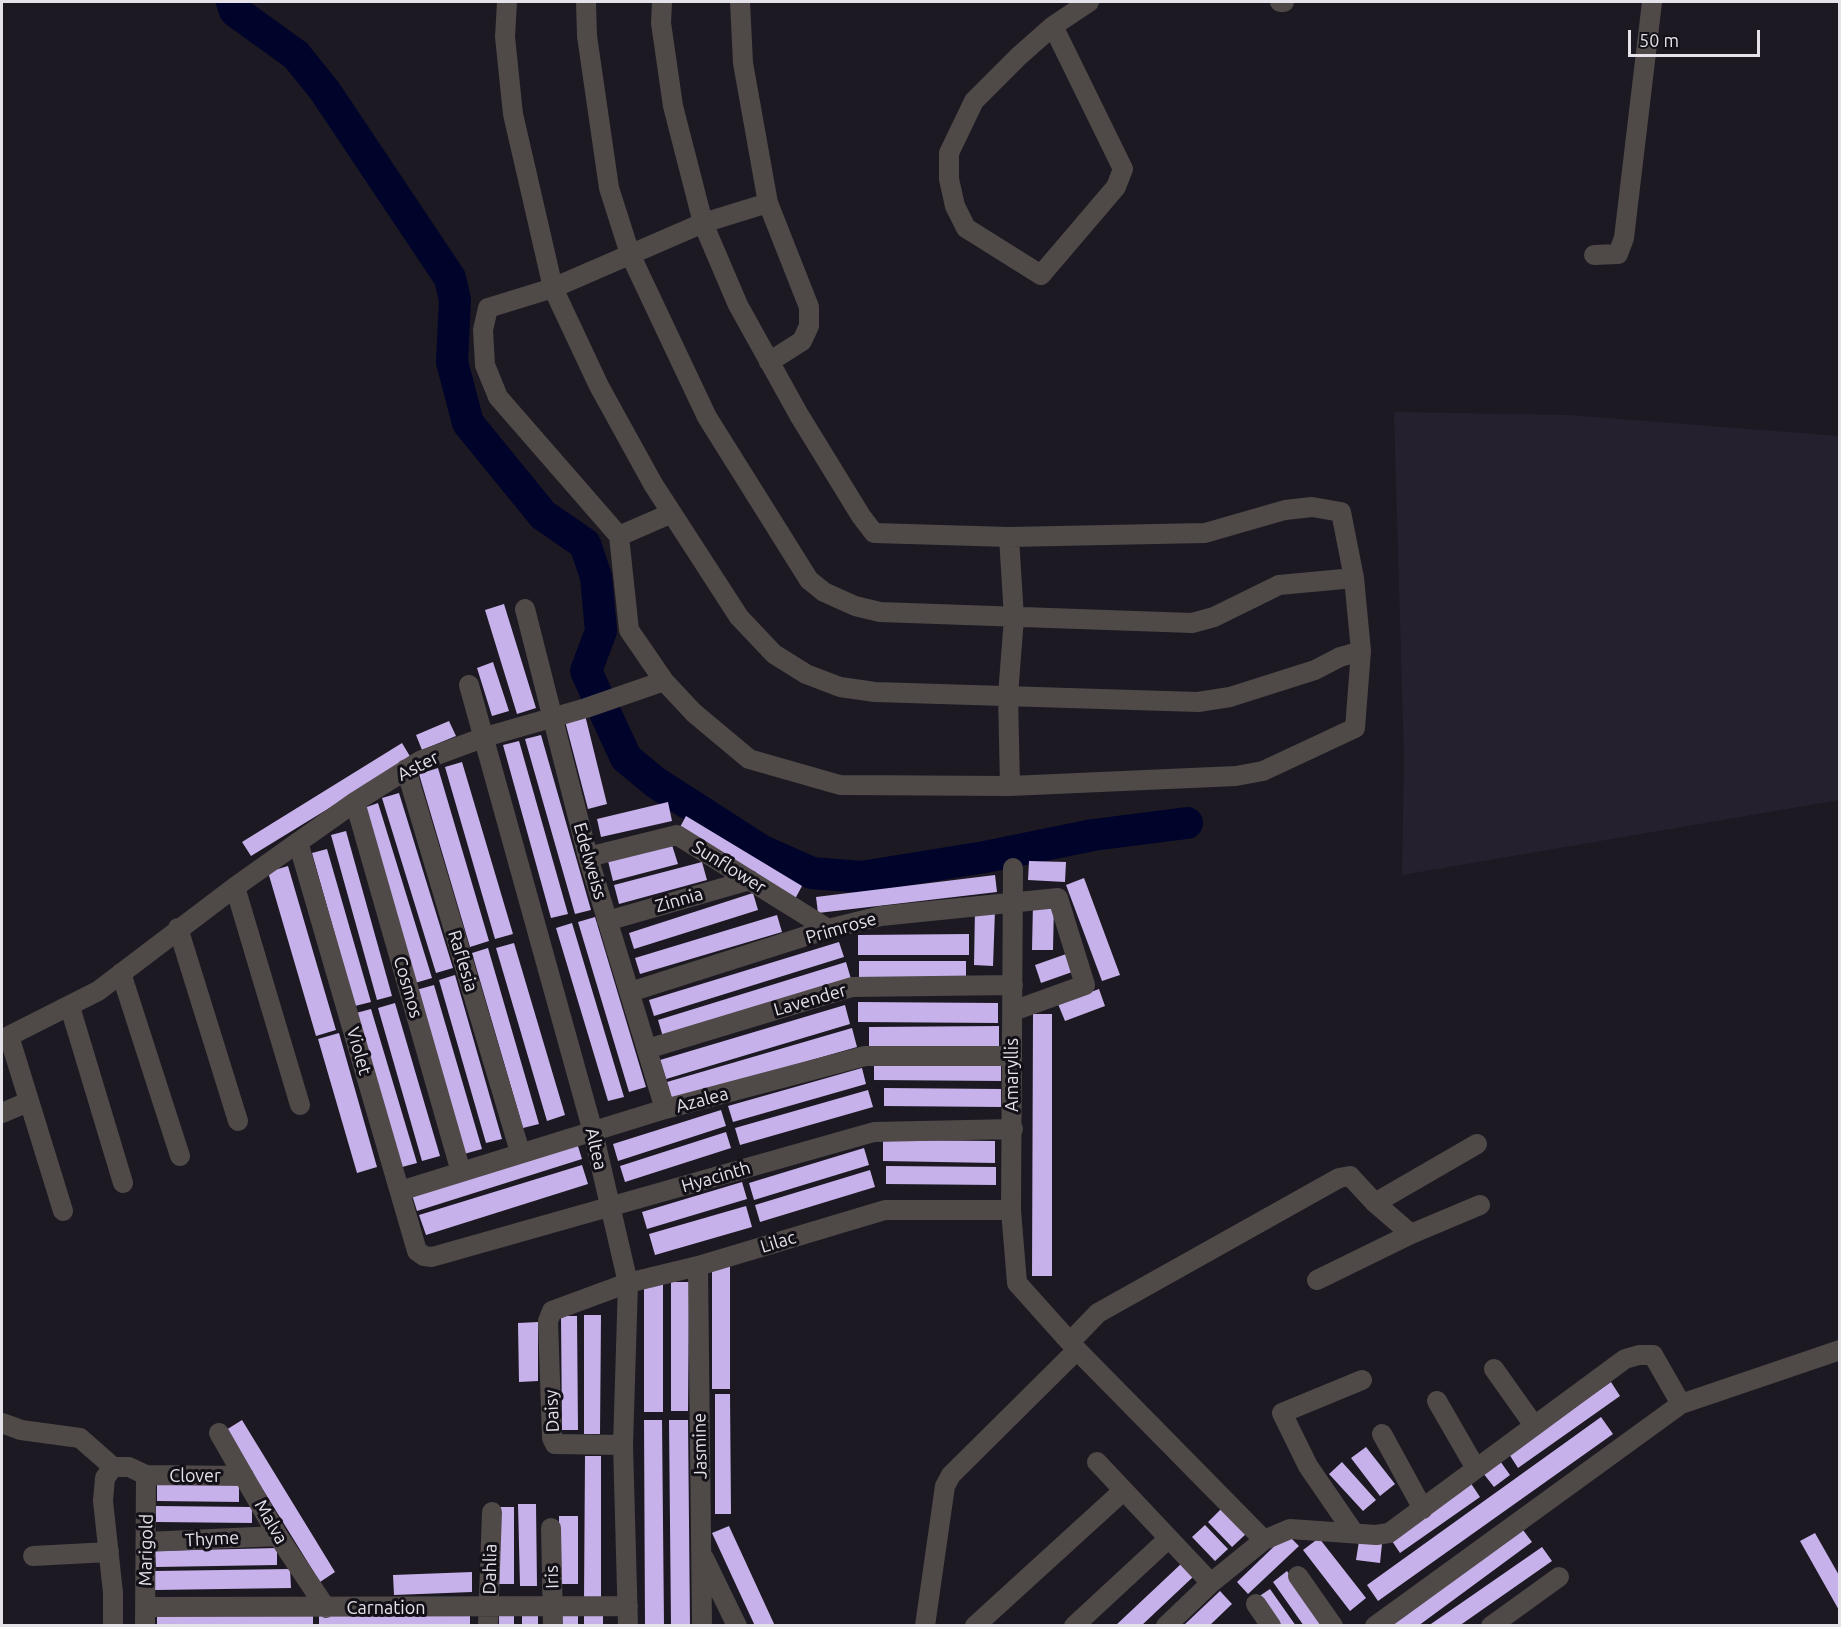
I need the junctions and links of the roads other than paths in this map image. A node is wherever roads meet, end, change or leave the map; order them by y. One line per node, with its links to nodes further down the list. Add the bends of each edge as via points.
1 (507, 2): 12 (street, via 505,37 513,114)
2 (586, 2): 10 (street, via 587,36 609,188)
3 (662, 2): 9 (street, via 661,23 673,106)
4 (740, 2): 8 (street, via 743,63)
5 (1089, 2): 7 (street)
6 (1652, 2): 11 (street, via 1624,238 1618,254)
7 (1053, 26): 7 (street, via 974,100 949,153 955,206 966,228 1041,275 1116,187 1123,169)
8 (768, 203): 9 (street); 13 (street, via 808,307 808,326 802,341)
9 (704, 223): 10 (street); 13 (street, via 738,305)
10 (630, 254): 12 (street); 19 (street, via 707,417 808,580 855,606 880,612)
11 (1594, 255)
12 (553, 288): 14 (street, via 599,386); 15 (street, via 488,308 483,330 485,365 498,397)
13 (769, 362): 16 (street, via 874,533)
14 (672, 513): 15 (street); 23 (street, via 739,617 774,654 806,674 840,687 876,692)
15 (619, 536): 21 (street, via 629,630)
16 (1009, 537): 17 (street, via 1205,533 1285,510 1312,507 1341,512); 19 (street)
17 (1354, 578): 19 (street, via 1279,585 1214,617 1192,623); 20 (street)
18 (525, 609): 24 (street, Edelweiss)
19 (1014, 618): 23 (street)
20 (1361, 651): 23 (street, via 1241,694 1198,702); 27 (street, via 1355,728 1263,771 1236,776)
21 (664, 681): 24 (street, Aster); 27 (street, via 694,713 749,759 840,785)
22 (469, 685): 25 (street, Altea)
23 (1008, 695): 27 (street)
24 (551, 716): 25 (street, Aster); 30 (street, Edelweiss)
25 (485, 737): 26 (street, Aster); 52 (street, Altea)
26 (406, 769): 28 (street, Aster); 54 (street, Raflesia)
27 (1010, 786)
28 (356, 802): 29 (street, Aster); 56 (street, Cosmos)
29 (298, 842): 33 (street, Aster); 58 (street, Violet)
30 (588, 857): 32 (street, Sunflower, via 677,835); 35 (street, Edelweiss)
31 (1012, 868): 34 (street, Amaryllis)
32 (750, 880): 35 (street, Zinnia); 37 (street, Sunflower)
33 (235, 887): 36 (street, Aster); 47 (street)
34 (1014, 902): 37 (street, Primrose, via 881,916); 39 (street, Amaryllis); 42 (street, Primrose, via 1058,898 1085,985)
35 (607, 921): 40 (street, Edelweiss)
36 (178, 928): 38 (street, Aster); 50 (street)
37 (828, 929): 40 (street, Primrose)
38 (122, 973): 41 (street, Aster); 55 (street)
39 (1013, 985): 42 (street, Amaryllis); 44 (street, Lavender, via 852,987)
40 (630, 992): 44 (street, Edelweiss)
41 (70, 1007): 43 (street, Aster); 57 (street)
42 (1013, 1011): 45 (street, Amaryllis)
43 (5, 1038): 46 (street)
44 (647, 1049): 48 (street, Edelweiss)
45 (1012, 1056): 48 (street, Azalea, via 865,1056); 51 (street, Amaryllis)
46 (28, 1102): 49 (street); 63 (street)
47 (300, 1105)
48 (665, 1109): 52 (street, Azalea)
49 (2, 1113)
50 (238, 1121)
51 (1012, 1129): 61 (street, Hyacinth, via 874,1132); 62 (street, Amaryllis)
52 (593, 1132): 54 (street, Azalea); 61 (street, Altea)
53 (1477, 1144): 59 (street)
54 (520, 1152): 56 (street, Azalea)
55 (180, 1156)
56 (461, 1172): 58 (street, Azalea)
57 (123, 1183)
58 (400, 1191): 65 (street, Violet, via 417,1251)
59 (1375, 1203): 64 (street); 70 (street, via 1350,1176 1339,1178 1098,1314)
60 (1480, 1205): 64 (street)
61 (610, 1208): 65 (street, Hyacinth); 68 (street, Altea)
62 (1011, 1210): 66 (street, Lilac, via 885,1210); 70 (street, Amaryllis, via 1017,1283)
63 (63, 1211)
64 (1411, 1234): 67 (street)
65 (424, 1256)
66 (698, 1266): 68 (street, Lilac); 96 (street, Jasmine)
67 (1317, 1280)
68 (628, 1283): 69 (street, Lilac); 80 (street, Altea)
69 (552, 1311): 80 (street, Daisy, via 548,1321 555,1444)
70 (1074, 1346): 93 (street); 110 (street, via 951,1475 945,1486)
71 (1839, 1350): 75 (street)
72 (1494, 1369): 77 (street)
73 (1362, 1380): 90 (street, via 1282,1413 1308,1466)
74 (1437, 1401): 83 (street)
75 (1681, 1404): 77 (street, via 1653,1355 1639,1354 1625,1359); 116 (street)
76 (2, 1423): 82 (street, via 21,1430 80,1438)
77 (1533, 1424): 83 (street)
78 (219, 1433): 85 (street, Malva)
79 (1382, 1434): 87 (street)
80 (623, 1445): 105 (street, Altea)
81 (1097, 1462): 86 (street)
82 (113, 1467): 84 (street, Clover, via 129,1467); 95 (street, via 105,1478 103,1501)
83 (1475, 1467): 87 (street)
84 (147, 1475): 85 (street, Clover); 94 (street, Marigold)
85 (244, 1476): 91 (street, Malva)
86 (1123, 1491): 92 (street); 111 (street)
87 (1423, 1509): 90 (street, via 1389,1533)
88 (492, 1512): 106 (street, Dahlia)
89 (551, 1528): 104 (street, Iris)
90 (1354, 1533): 93 (street, via 1290,1529)
91 (278, 1536): 94 (street, Thyme); 102 (street, Malva)
92 (1168, 1539): 100 (street); 112 (street)
93 (1264, 1540): 100 (street)
94 (146, 1542): 103 (street, Marigold)
95 (109, 1552): 97 (street); 107 (street)
96 (701, 1553): 108 (street, Jasmine); 109 (street)
97 (33, 1556)
98 (1298, 1576): 115 (street)
99 (1559, 1577): 117 (street)
100 (1211, 1583): 113 (street)
101 (1256, 1604): 114 (street)
102 (326, 1608): 103 (street, Carnation); 106 (street, Carnation)
103 (145, 1616)
104 (553, 1616): 105 (street, Carnation); 106 (street, Carnation)
105 (628, 1616)
106 (488, 1617)
107 (113, 1626)
108 (702, 1626)
109 (736, 1626)
110 (925, 1626)
111 (975, 1626)
112 (1074, 1626)
113 (1166, 1626)
114 (1271, 1626)
115 (1334, 1626)
116 (1375, 1626)
117 (1491, 1626)

